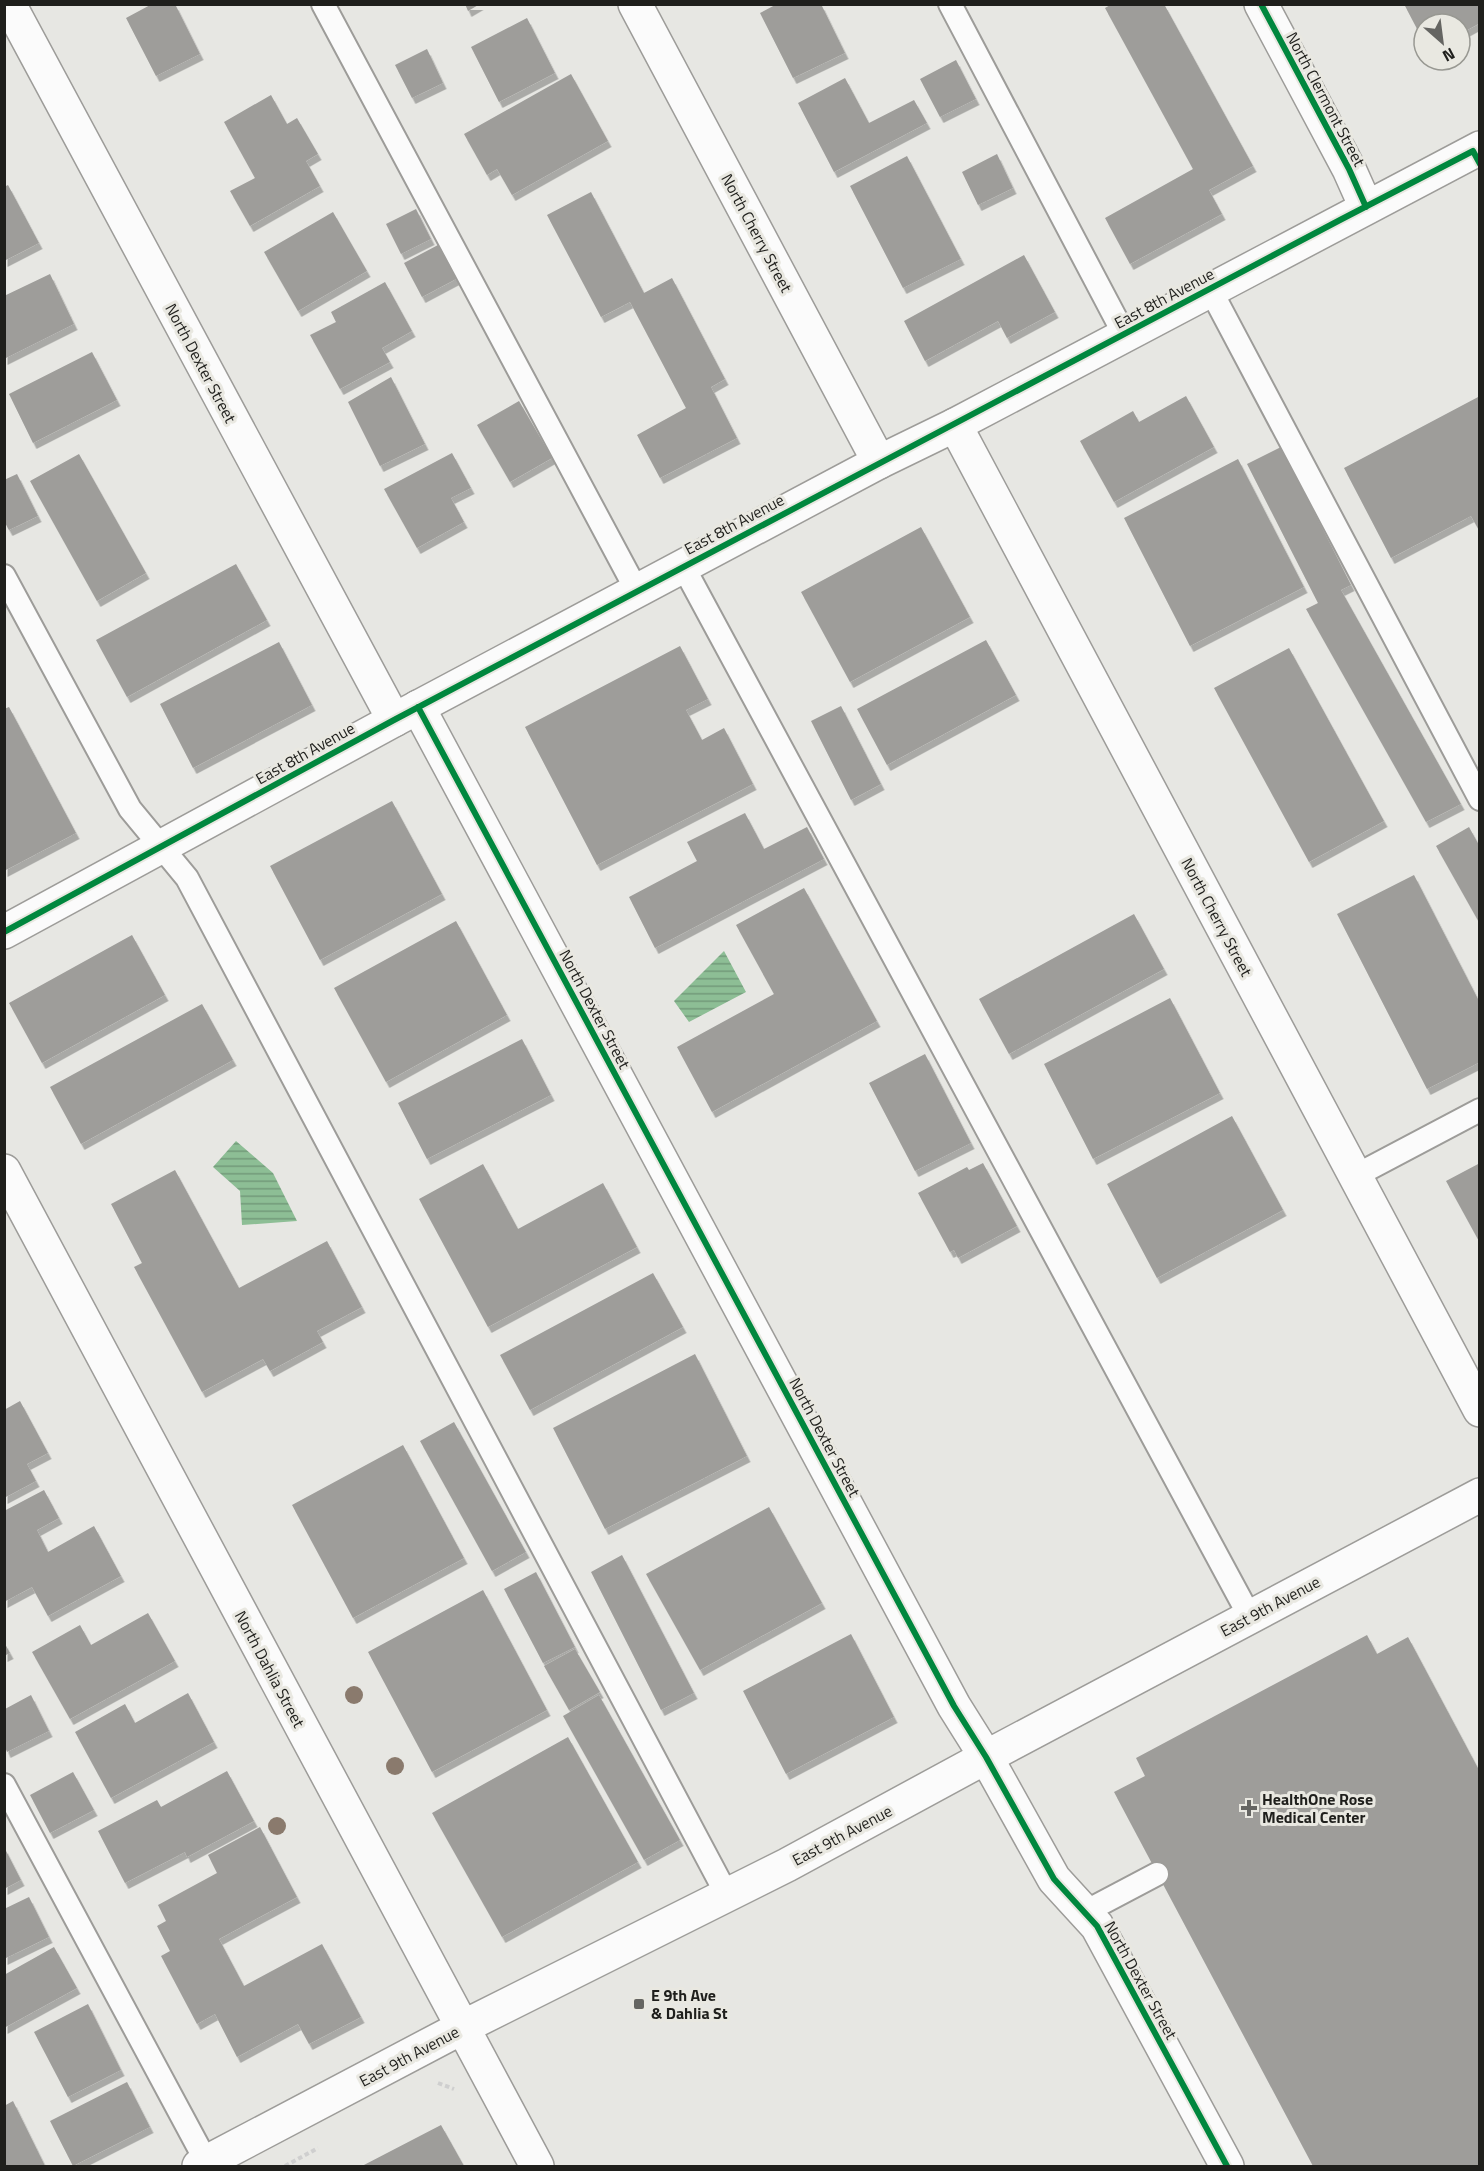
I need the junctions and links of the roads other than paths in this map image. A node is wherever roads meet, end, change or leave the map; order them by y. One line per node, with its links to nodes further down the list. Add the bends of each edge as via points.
1 (9, 4): 15 (street, North Dexter Street)
2 (323, 4): 14 (lane)
3 (635, 4): 11 (street, North Cherry Street)
4 (950, 4): 9 (lane)
5 (1261, 4): 7 (street, North Clermont Street)
6 (1477, 154): 7 (street, East 8th Avenue)
7 (1366, 207): 8 (street, East 8th Avenue)
8 (1210, 289): 9 (street, East 8th Avenue); 16 (lane)
9 (1124, 334): 10 (street, East 8th Avenue)
10 (955, 425): 11 (street, East 8th Avenue); 21 (street, North Cherry Street)
11 (879, 462): 12 (street, East 8th Avenue)
12 (683, 566): 14 (street, East 8th Avenue); 24 (lane)
13 (4, 576): 17 (lane, via 130,809)
14 (637, 591): 15 (street, East 8th Avenue)
15 (406, 714): 17 (street, East 8th Avenue); 25 (street, North Dexter Street, via 954,1706)
16 (1479, 799)
17 (160, 847): 18 (street, East 8th Avenue); 28 (lane, via 187,878)
18 (4, 932)
19 (1479, 1110): 21 (lane)
20 (4, 1171): 30 (street, North Dahlia Street)
21 (1355, 1176): 22 (street, North Cherry Street)
22 (1479, 1410)
23 (1479, 1495): 24 (street, East 9th Avenue)
24 (1250, 1617): 25 (street, East 9th Avenue)
25 (986, 1757): 28 (street, East 9th Avenue); 29 (street, North Dexter Street, via 1054,1879)
26 (4, 1785): 31 (lane)
27 (1157, 1874): 29 (lane)
28 (728, 1895): 30 (street, East 9th Avenue)
29 (1085, 1912): 33 (street, North Dexter Street, via 1097,1926)
30 (461, 2028): 31 (street, East 9th Avenue); 32 (street, North Dahlia Street)
31 (203, 2165)
32 (537, 2166)
33 (1227, 2166)

